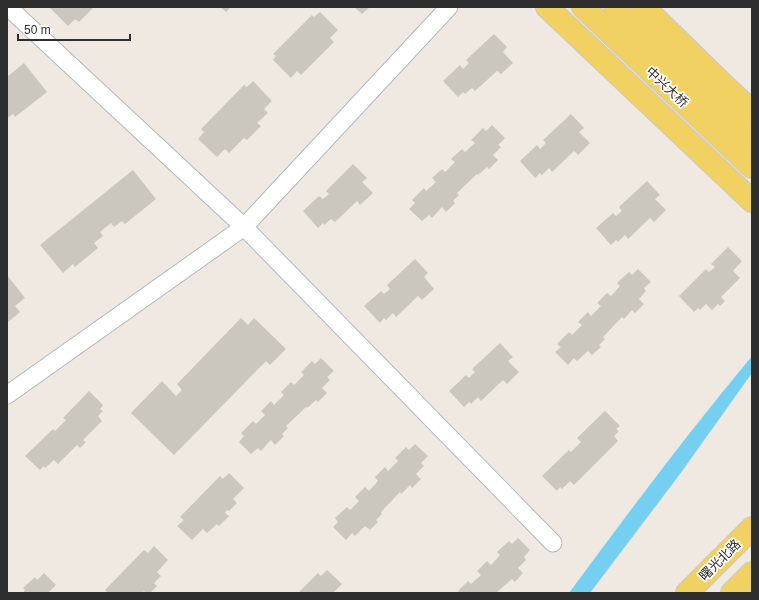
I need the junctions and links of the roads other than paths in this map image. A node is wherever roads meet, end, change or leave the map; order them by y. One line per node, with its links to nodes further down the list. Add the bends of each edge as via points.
1 (8, 7): 12 (street)
2 (449, 7): 12 (street)
3 (547, 7): 11 (main road)
4 (583, 7): 7 (main road, 中兴大桥)
5 (615, 7): 7 (main road, 中兴大桥)
6 (644, 7): 8 (main road)
7 (672, 77): 9 (main road, 中兴大桥); 10 (main road, 中兴大桥)
8 (752, 111)
9 (752, 139)
10 (752, 167)
11 (752, 201)
12 (244, 227): 13 (street); 15 (street)
13 (7, 395)
14 (752, 528): 17 (main road, 曙光北路)
15 (553, 543)
16 (752, 573): 18 (main road)
17 (687, 593)
18 (732, 593)

